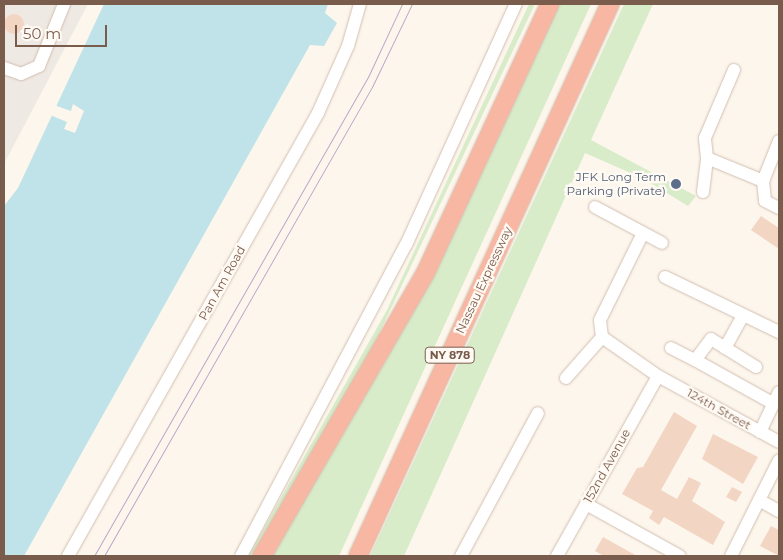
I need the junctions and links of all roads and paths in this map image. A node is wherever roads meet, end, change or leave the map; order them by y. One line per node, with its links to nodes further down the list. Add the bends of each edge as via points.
1 (64, 4): 6 (street, via 39,66 21,74)
2 (360, 4): 35 (street, Pan Am Road, via 348,46 321,106)
3 (516, 4): 36 (street, via 406,246)
4 (550, 4): 37 (highway, via 425,274)
5 (610, 4): 38 (highway, Nassau Expressway / NY 878)
6 (4, 68)
7 (734, 70): 9 (street, via 705,138)
8 (779, 142): 10 (street)
9 (707, 158): 10 (street); 11 (street)
10 (762, 181): 13 (street, via 765,201)
11 (702, 192)
12 (595, 207): 14 (street)
13 (779, 208)
14 (643, 233): 15 (street); 19 (street, via 600,320)
15 (662, 243)
16 (665, 277): 17 (street)
17 (743, 316): 18 (street); 21 (street)
18 (779, 332)
19 (602, 337): 24 (street, 124th Street); 25 (street)
20 (671, 348): 22 (street)
21 (725, 348): 22 (street, via 711,339); 23 (street)
22 (695, 360): 27 (street)
23 (756, 367)
24 (658, 376): 29 (street, 124th Street); 33 (street, 152nd Avenue)
25 (566, 378)
26 (779, 392): 27 (street)
27 (774, 404): 29 (street)
28 (538, 413): 39 (street)
29 (760, 432): 30 (street, 124th Street)
30 (779, 442)
31 (779, 460): 32 (street)
32 (759, 500): 34 (street); 42 (street)
33 (586, 504): 40 (street, 152nd Avenue); 41 (street)
34 (779, 512)
35 (68, 556)
36 (241, 556)
37 (262, 556)
38 (358, 556)
39 (461, 556)
40 (556, 556)
41 (680, 556)
42 (731, 556)

